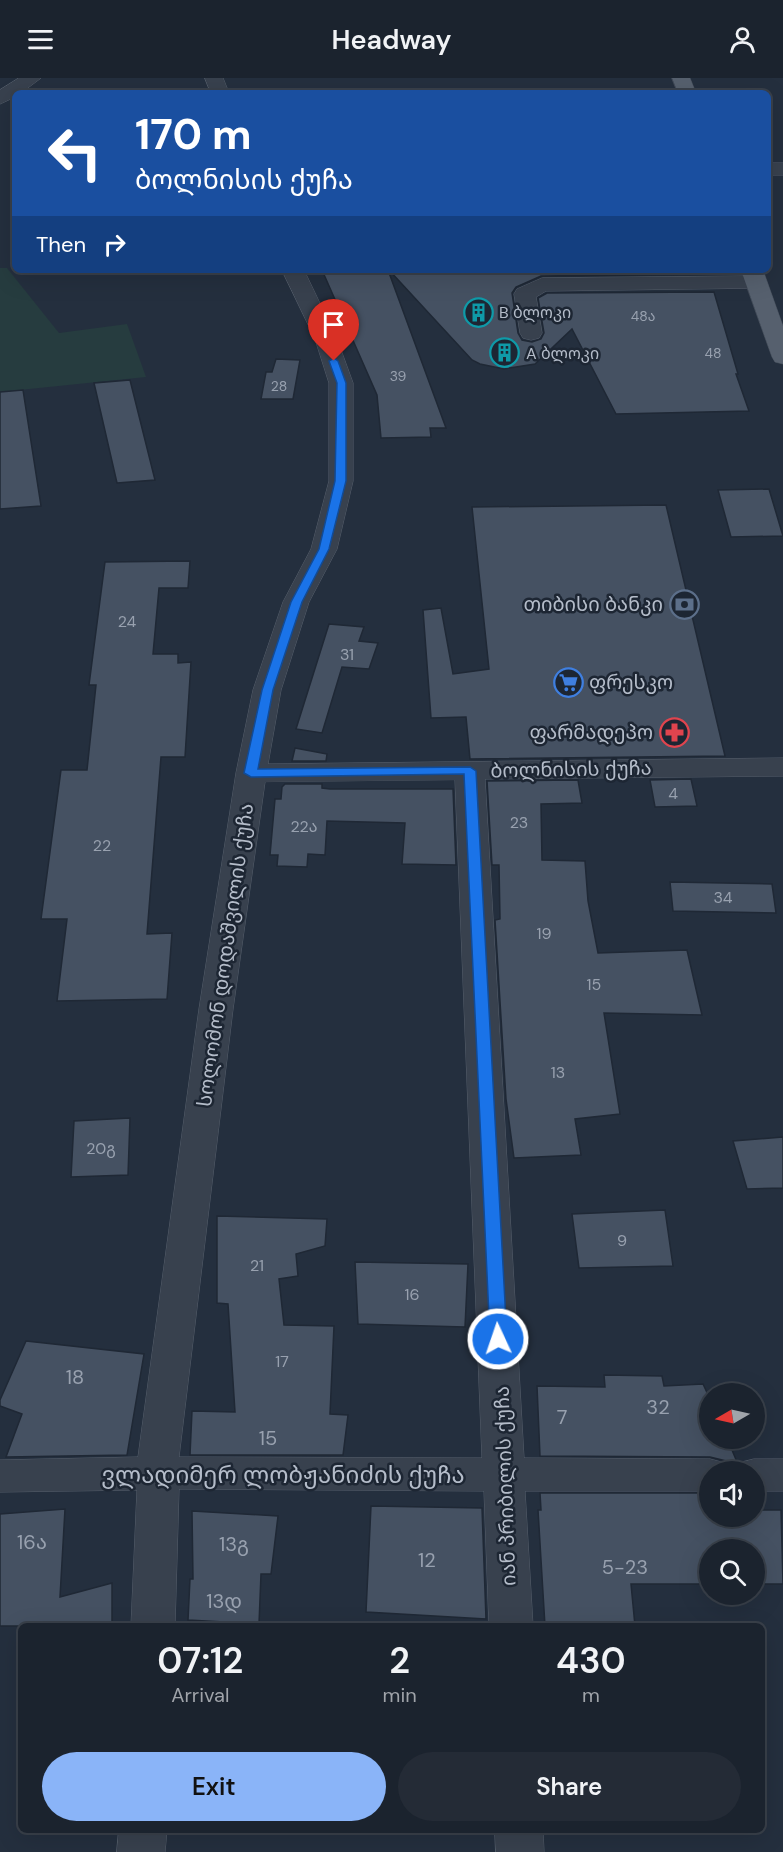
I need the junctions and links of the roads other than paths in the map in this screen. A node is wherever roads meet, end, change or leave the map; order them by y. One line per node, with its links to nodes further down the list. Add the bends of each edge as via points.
1 (32, 78): 2 (street)
2 (13, 90)
3 (293, 273): 9 (street, სოლომონ დოდაშვილის ქუჩა, via 326,339 341,383 341,481 324,549 296,602 267,690)
4 (754, 276): 5 (street, via 542,285 525,294); 6 (main road)
5 (531, 333)
6 (783, 357)
7 (783, 767): 8 (street, ბოლნისის ქუჩა)
8 (470, 771): 9 (street, ბოლნისის ქუჩა); 15 (street, იან პრიბილის ქუჩა)
9 (251, 773): 10 (street, სოლომონ დოდაშვილის ქუჩა, via 216,1009)
10 (157, 1473): 14 (street, ვლადიმერ ლობჟანიძის ქუჩა); 15 (street, ვლადიმერ ლობჟანიძის ქუჩა); 16 (street, სოლომონ დოდაშვილის ქუჩა)
11 (699, 1475): 15 (street, ვლადიმერ ლობჟანიძის ქუჩა)
12 (765, 1475): 13 (street)
13 (783, 1475)
14 (0, 1476)
15 (505, 1476): 17 (street, იან პრიბილის ქუჩა)
16 (153, 1623)
17 (511, 1623)
18 (142, 1833): 20 (street)
19 (519, 1833): 21 (street)
20 (141, 1852)
21 (520, 1852)

